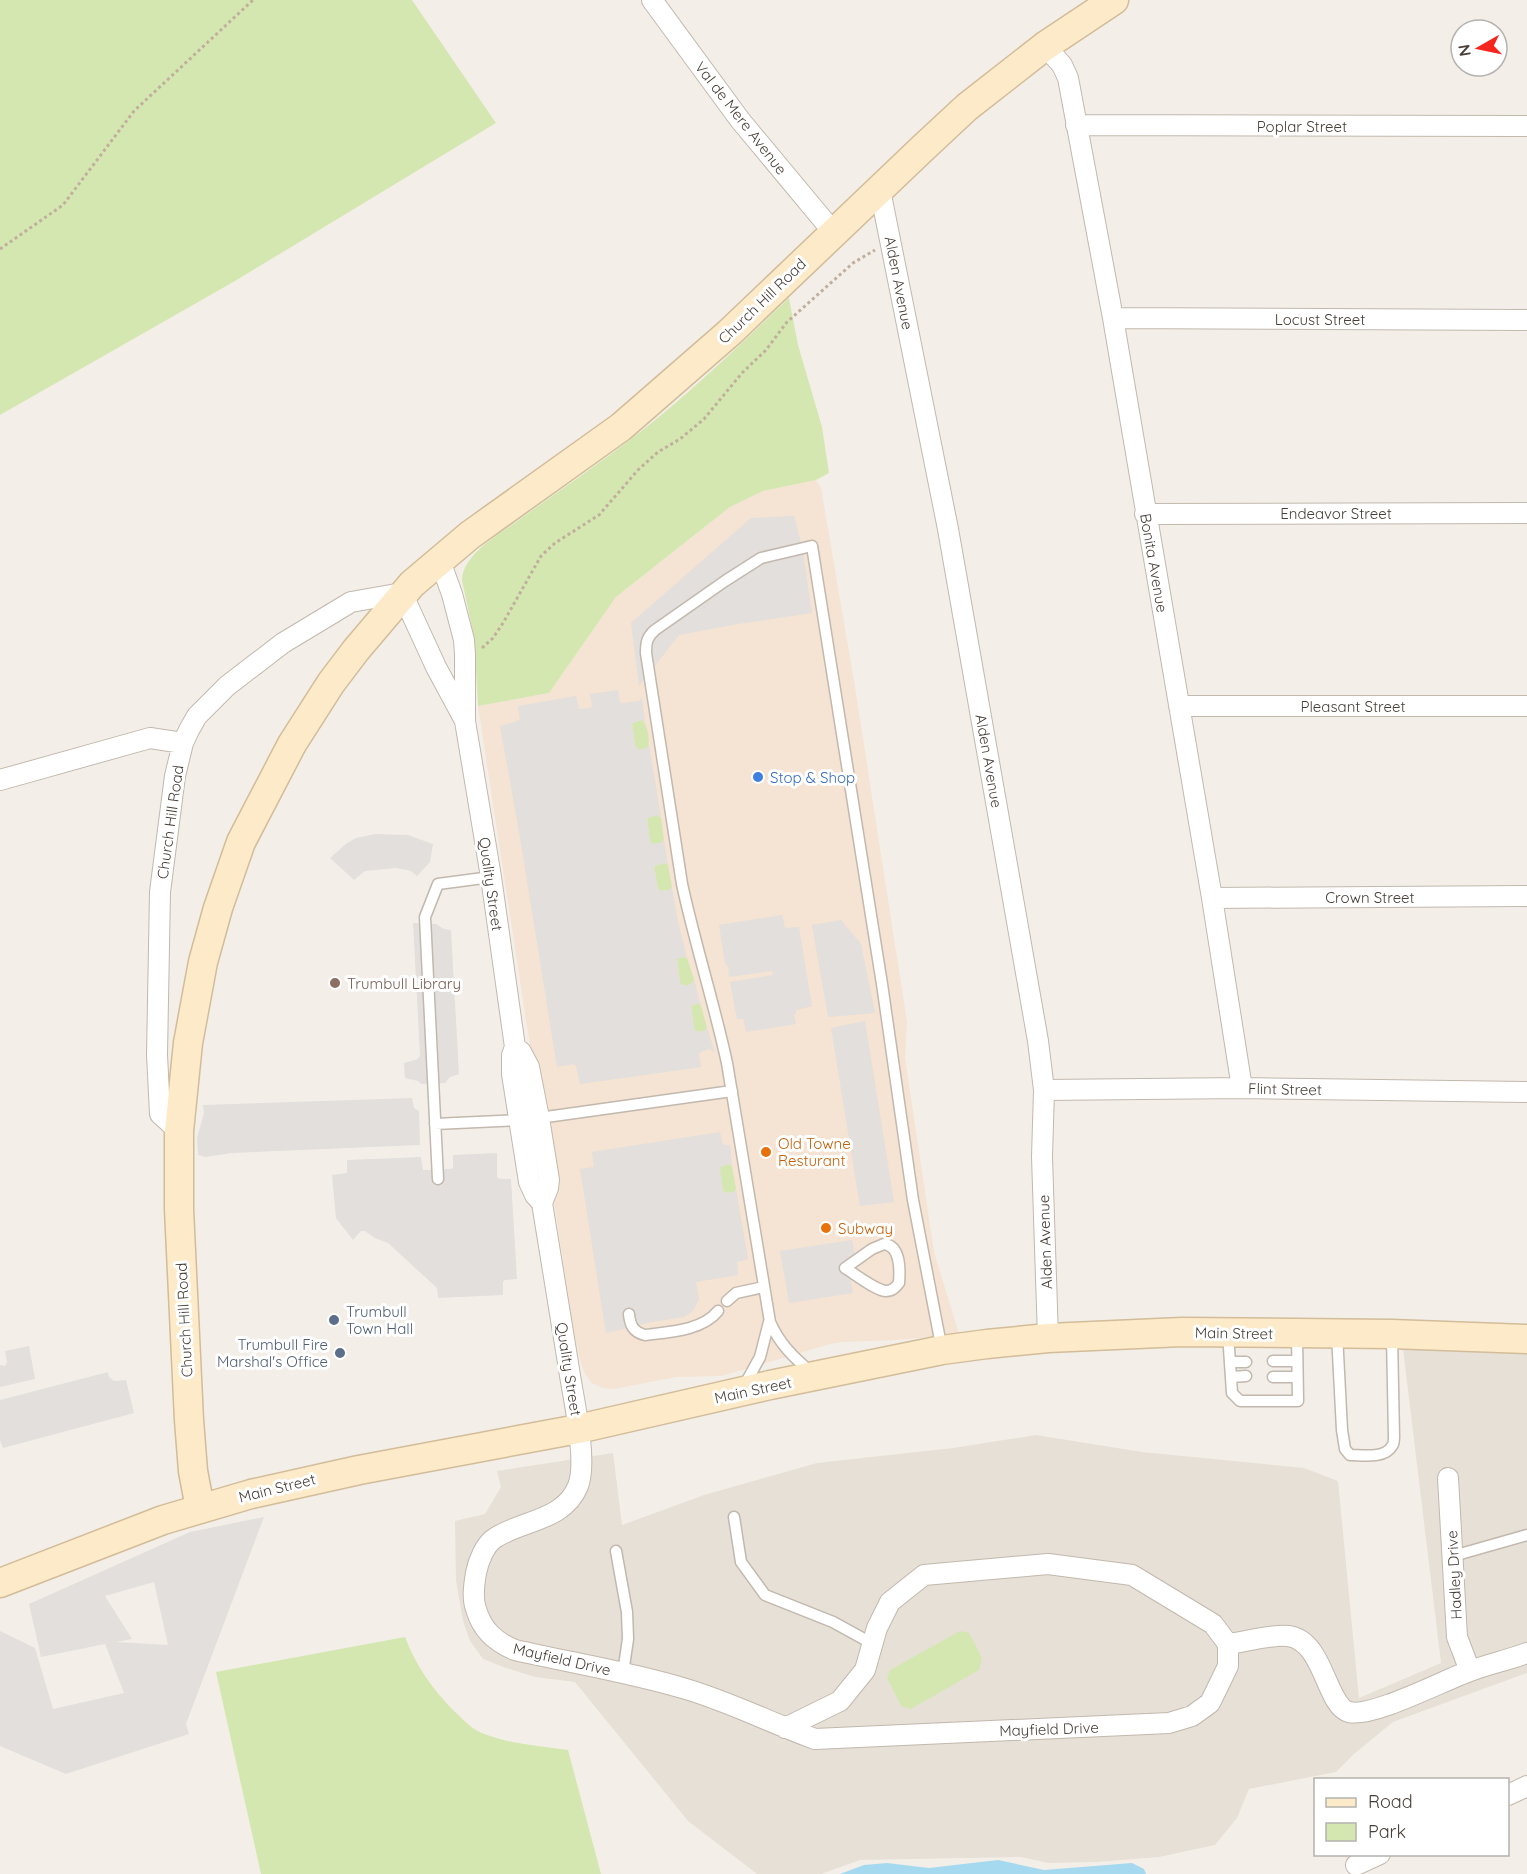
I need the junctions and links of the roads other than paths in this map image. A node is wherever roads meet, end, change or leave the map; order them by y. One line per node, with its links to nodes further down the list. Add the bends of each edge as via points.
1 (652, 0): 7 (street, Val de Mere Avenue, via 740,120)
2 (1114, 0): 3 (main road, Church Hill Road)
3 (1045, 46): 4 (street, Bonita Avenue, via 1068,78); 6 (main road, Church Hill Road, via 967,108)
4 (1076, 125): 5 (street, Poplar Street); 8 (street, Bonita Avenue)
5 (1527, 126)
6 (880, 189): 7 (main road, Church Hill Road); 24 (street, Alden Avenue, via 948,530)
7 (834, 233): 12 (main road, Church Hill Road, via 630,420 470,535)
8 (1113, 318): 9 (street, Locust Street); 11 (street, Bonita Avenue)
9 (1527, 320)
10 (1527, 513): 11 (street, Endeavor Street)
11 (1145, 514): 14 (street, Bonita Avenue)
12 (440, 561): 13 (main road, Church Hill Road); 16 (street, Quality Street, via 464,640)
13 (402, 593): 16 (street, Quality Street); 17 (street, Church Hill Road, via 351,602 283,643 209,703); 30 (main road, Church Hill Road, via 313,710 241,842 203,962 188,1043)
14 (1179, 706): 15 (street, Pleasant Street); 21 (street, Bonita Avenue)
15 (1527, 706)
16 (465, 721): 19 (street, Quality Street)
17 (183, 743): 18 (street, via 150,738); 30 (street, Church Hill Road, via 160,892 157,1055 160,1114)
18 (0, 780)
19 (491, 877): 22 (street, Quality Street); 29 (lane, via 438,884 425,918)
20 (1527, 896): 21 (street, Crown Street)
21 (1212, 898): 23 (street, Bonita Avenue)
22 (515, 1047): 27 (street, Quality Street, via 529,1067); 28 (street, Quality Street, via 511,1064)
23 (1242, 1088): 24 (street, Flint Street); 26 (street, Flint Street)
24 (1044, 1090): 43 (street, Alden Avenue, via 1042,1157)
25 (732, 1091): 27 (lane); 34 (lane); 45 (lane, via 682,884 646,643 656,630 761,558 812,546 913,1200)
26 (1527, 1092)
27 (539, 1118): 28 (street); 32 (street, Quality Street, via 549,1180)
28 (520, 1120): 29 (lane); 32 (street, Quality Street, via 529,1182)
29 (435, 1124): 31 (lane)
30 (179, 1131): 58 (main road, Church Hill Road, via 184,1348 193,1471)
31 (438, 1179)
32 (542, 1203): 56 (street, Quality Street)
33 (845, 1268): 33 (lane, via 880,1289 890,1290 899,1284 897,1255 890,1245 879,1245)
34 (764, 1287): 35 (lane, via 736,1293); 38 (lane)
35 (727, 1301)
36 (718, 1311): 37 (lane, via 691,1328 645,1335 633,1329)
37 (629, 1314)
38 (770, 1322): 50 (lane, via 783,1345); 55 (lane, via 760,1357)
39 (1228, 1333): 40 (main road, Main Street); 43 (main road, Main Street); 48 (lane)
40 (1297, 1333): 41 (main road, Main Street); 47 (lane)
41 (1337, 1334): 42 (main road, Main Street); 42 (lane, via 1342,1430 1350,1455 1385,1453 1392,1446)
42 (1392, 1334): 44 (main road, Main Street)
43 (1048, 1338): 45 (main road, Main Street)
44 (1527, 1339)
45 (942, 1350): 50 (main road, Main Street)
46 (1273, 1361): 47 (lane)
47 (1297, 1361): 54 (lane)
48 (1230, 1362): 49 (lane); 52 (lane)
49 (1246, 1362)
50 (815, 1376): 55 (main road, Main Street)
51 (1246, 1376): 52 (lane)
52 (1231, 1377): 54 (lane, via 1232,1393 1240,1401 1298,1401)
53 (1273, 1377): 54 (lane)
54 (1297, 1377)
55 (741, 1392): 56 (main road, Main Street)
56 (578, 1429): 58 (main road, Main Street, via 314,1479); 68 (street, Mayfield Drive, via 582,1464 572,1498 552,1514 494,1538 477,1570 475,1606 488,1633 501,1644)
57 (1448, 1478): 62 (street, Hadley Drive)
58 (200, 1508): 63 (main road, Main Street)
59 (734, 1517): 64 (lane, via 741,1562 765,1595 833,1622)
60 (1527, 1535): 62 (lane)
61 (616, 1551): 68 (lane, via 627,1612 628,1639)
62 (1453, 1556): 67 (street, Hadley Drive, via 1457,1637)
63 (0, 1583)
64 (873, 1644): 65 (street, via 890,1602 924,1575 1048,1564 1132,1575 1213,1624); 69 (street, via 865,1670 840,1701)
65 (1228, 1644): 67 (street, via 1287,1635 1298,1639 1315,1656 1339,1704 1352,1713 1377,1709); 69 (street, Mayfield Drive, via 1228,1666 1210,1703 1192,1716 1169,1723 815,1738)
66 (1527, 1653): 67 (street)
67 (1470, 1671)
68 (622, 1673): 69 (street, Mayfield Drive, via 687,1689)
69 (785, 1728)
70 (1527, 1786): 71 (street)
71 (1509, 1795)
72 (1376, 1856): 73 (street)
73 (1356, 1865)

